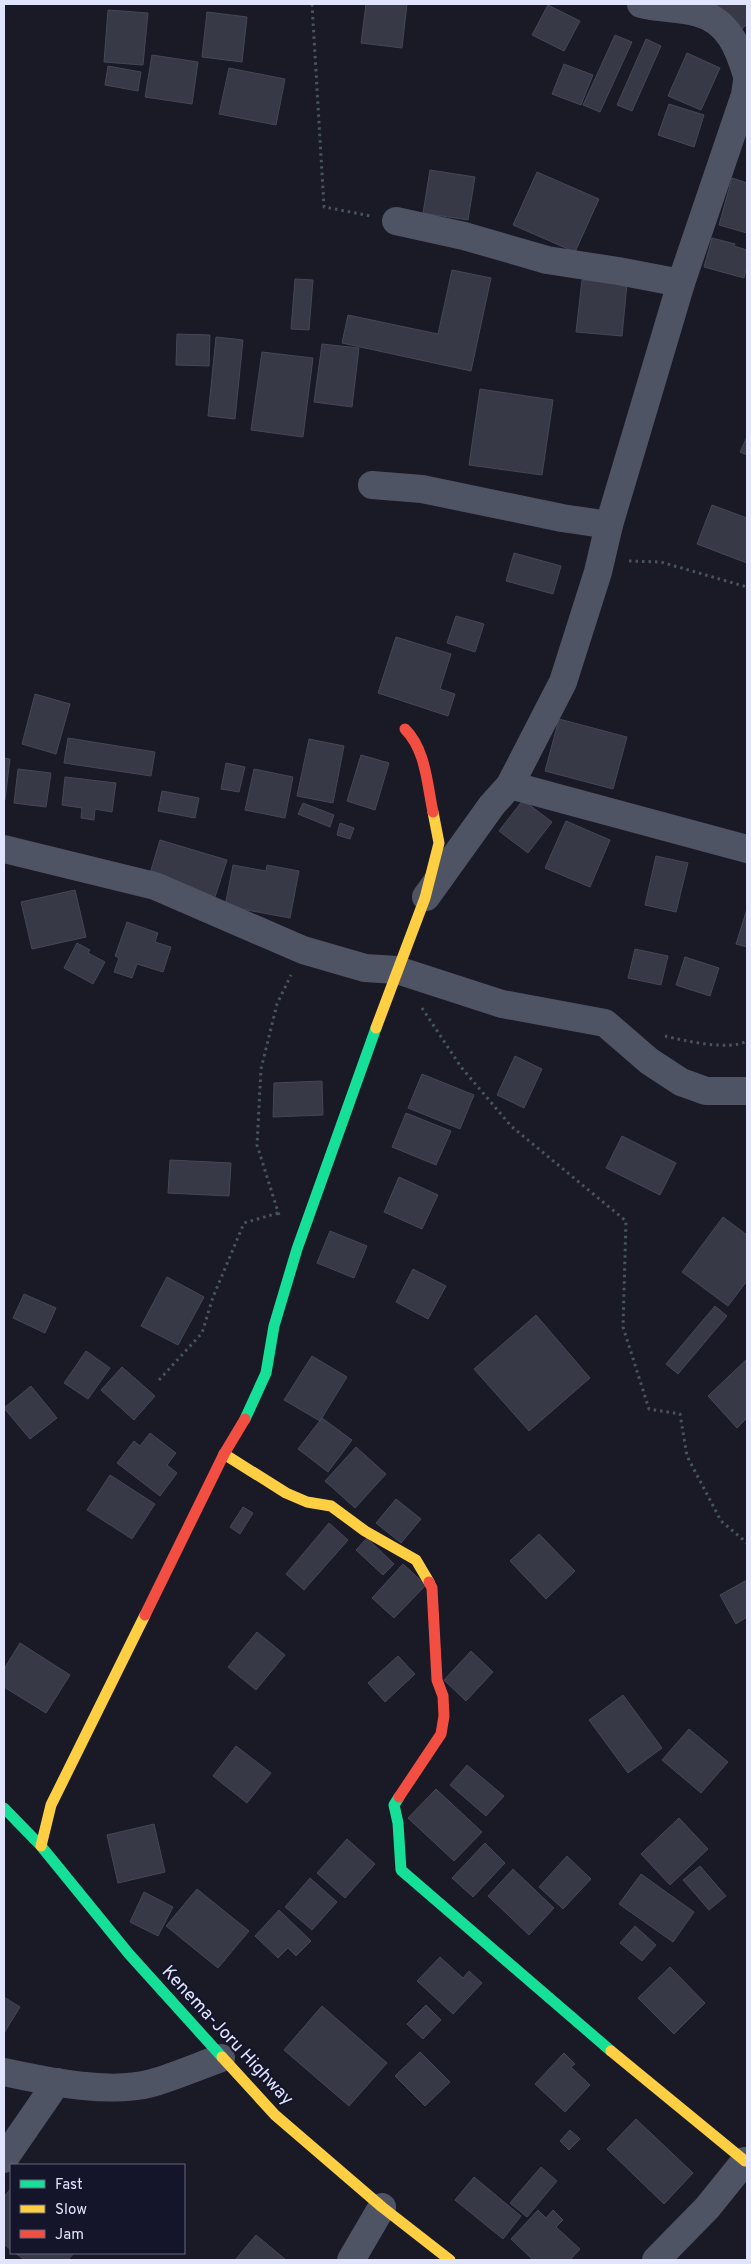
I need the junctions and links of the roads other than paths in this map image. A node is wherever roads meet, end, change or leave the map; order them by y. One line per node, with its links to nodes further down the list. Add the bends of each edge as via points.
1 (641, 4): 2 (street, via 698,12 714,19 739,48)
2 (747, 76)
3 (747, 81): 5 (street)
4 (396, 221): 5 (street, via 547,260)
5 (681, 283): 7 (street)
6 (372, 485): 7 (street, via 422,489)
7 (609, 525): 9 (street, via 598,572 563,682)
8 (406, 729): 12 (main road, via 416,739 422,756 439,843)
9 (510, 785): 11 (street); 12 (street)
10 (4, 849): 13 (street, via 155,886 303,950 365,968)
11 (747, 849)
12 (425, 898): 13 (main road)
13 (397, 970): 14 (street, via 502,1004 605,1023 655,1065 681,1082 706,1091); 15 (main road, via 297,1249 274,1326 266,1373 252,1407)
14 (747, 1092)
15 (224, 1454): 17 (main road, via 50,1805); 22 (main road, via 286,1494 306,1502 331,1506 365,1531 416,1560 432,1588 437,1680 444,1716 441,1734 394,1805 401,1870 614,2053)
16 (4, 1808): 17 (main road, Kenema-Joru Highway)
17 (42, 1846): 18 (main road, Kenema-Joru Highway, via 129,1954)
18 (222, 2058): 20 (street, via 151,2083 104,2087); 23 (main road, Kenema-Joru Highway, via 275,2115)
19 (4, 2072): 20 (street)
20 (57, 2082): 21 (street)
21 (4, 2159)
22 (746, 2160): 26 (street, via 707,2208)
23 (382, 2207): 24 (street); 25 (main road, Kenema-Joru Highway)
24 (351, 2260)
25 (450, 2260)
26 (656, 2260)

